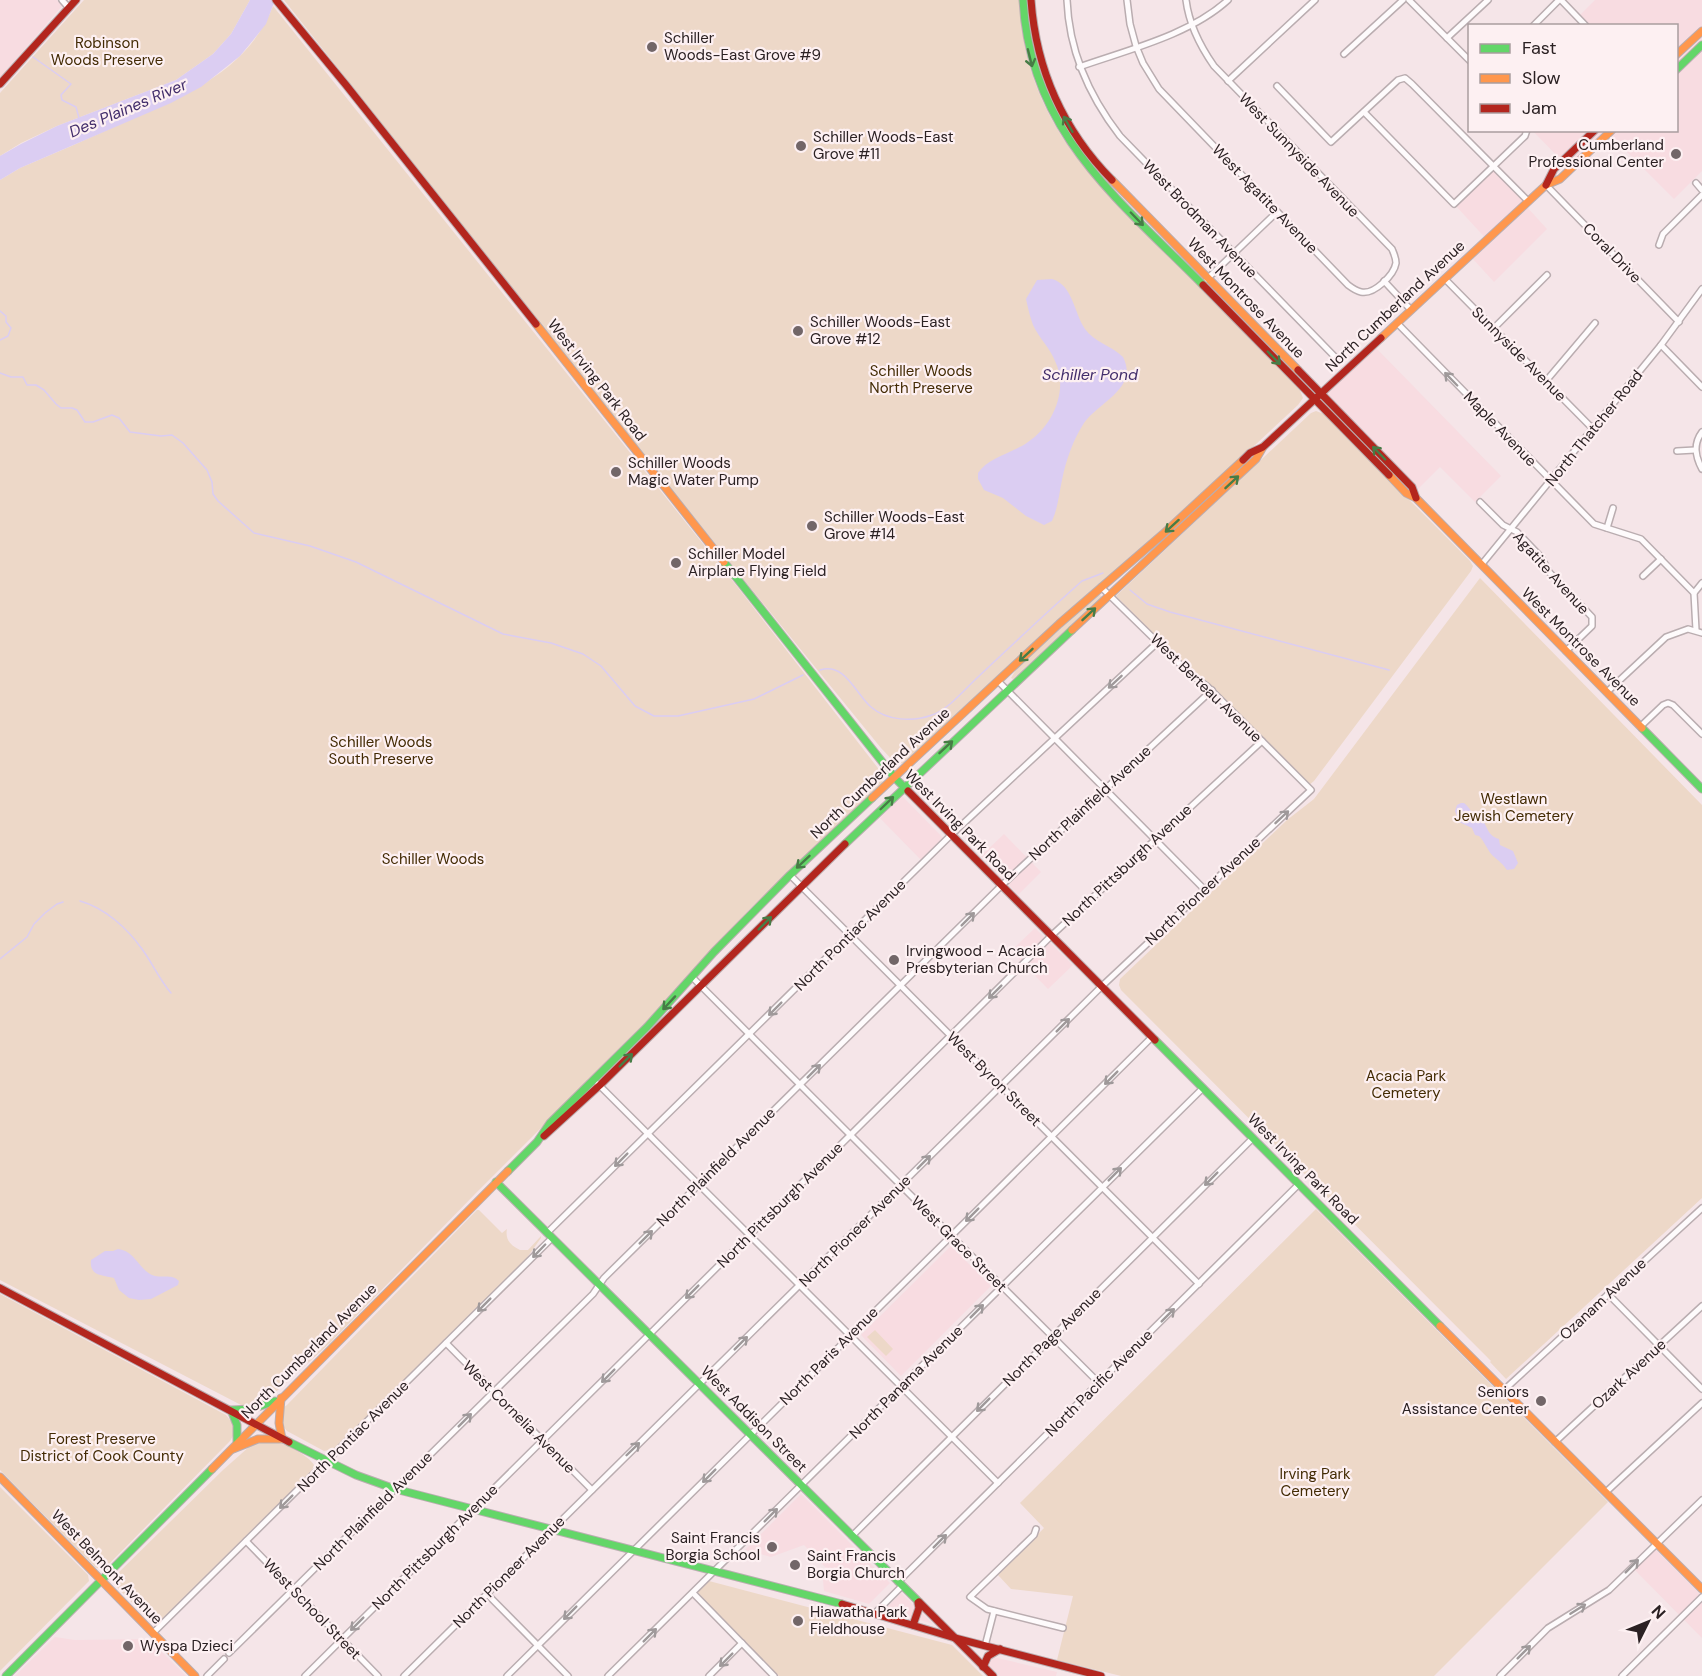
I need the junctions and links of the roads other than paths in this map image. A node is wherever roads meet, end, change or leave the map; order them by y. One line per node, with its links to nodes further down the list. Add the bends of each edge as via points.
1 (62, 0): 15 (street)
2 (76, 0): 15 (main road)
3 (1023, 0): 48 (main road, West Montrose Avenue, one-way to 48, via 1028,50 1042,92 1064,135 1096,177)
4 (1031, 0): 45 (main road, West Montrose Avenue, one-way to 4, via 1103,171 1072,132 1047,82)
5 (1067, 0): 26 (street, West Brodman Avenue)
6 (1127, 0): 22 (street, West Agatite Avenue)
7 (1186, 0): 18 (street, West Sunnyside Avenue)
8 (1228, 0): 18 (street)
9 (1315, 0): 28 (street)
10 (1403, 0): 23 (street)
11 (1409, 0): 20 (street)
12 (1488, 0): 20 (street)
13 (1560, 0): 16 (street); 17 (street)
14 (279, 3): 91 (main road, West Irving Park Road)
15 (69, 8): 29 (main road)
16 (1535, 24)
17 (1584, 24)
18 (1192, 26): 22 (street); 28 (street, West Sunnyside Avenue, via 1208,58)
19 (1702, 31): 24 (main road)
20 (1447, 38): 25 (street)
21 (1702, 45): 27 (main road)
22 (1136, 46): 26 (street); 41 (street, West Agatite Avenue, via 1151,77 1169,101)
23 (1344, 54)
24 (1678, 54)
25 (1468, 59)
26 (1079, 67): 43 (street, West Brodman Avenue, via 1098,106 1120,136)
27 (1678, 69)
28 (1228, 81): 47 (street, West Sunnyside Avenue, via 1392,249 1396,264)
29 (0, 84)
30 (1277, 86): 31 (street, via 1331,142)
31 (1364, 112): 35 (street, via 1405,78); 35 (street, via 1454,204)
32 (1526, 132): 35 (street)
33 (1593, 132): 37 (main road, North Cumberland Avenue, via 1554,169)
34 (1610, 132): 37 (main road, North Cumberland Avenue, via 1560,178)
35 (1494, 167): 40 (street)
36 (1696, 183): 38 (street)
37 (1546, 185): 40 (main road, North Cumberland Avenue); 51 (street, Coral Drive)
38 (1702, 190)
39 (1702, 195): 42 (street, via 1663,234)
40 (1528, 201): 46 (main road, North Cumberland Avenue)
41 (1277, 212): 43 (street); 47 (street, West Agatite Avenue, via 1355,290 1366,292)
42 (1659, 245)
43 (1234, 253): 45 (street); 56 (street, West Brodman Avenue)
44 (1547, 275): 54 (street)
45 (1208, 278): 48 (street); 59 (main road, West Montrose Avenue)
46 (1445, 279): 50 (main road, North Cumberland Avenue); 54 (street, Sunnyside Avenue)
47 (1384, 281): 50 (street)
48 (1201, 284): 60 (main road, West Montrose Avenue, one-way to 60)
49 (1702, 289): 51 (street, North Thatcher Road)
50 (1411, 310): 52 (main road, North Cumberland Avenue)
51 (1679, 322): 55 (street, North Thatcher Road)
52 (1397, 323): 59 (main road, North Cumberland Avenue); 67 (street, Maple Avenue, one-way to 52)
53 (1595, 323): 57 (street)
54 (1494, 328): 57 (street, Sunnyside Avenue)
55 (1661, 345): 58 (street); 61 (street, North Thatcher Road)
56 (1337, 359)
57 (1546, 381): 61 (street, Sunnyside Avenue)
58 (1702, 387)
59 (1321, 393): 60 (main road, North Cumberland Avenue); 68 (main road, West Montrose Avenue, one-way to 59, via 1412,487)
60 (1315, 399): 63 (main road, North Cumberland Avenue); 68 (main road, West Montrose Avenue, via 1406,493)
61 (1593, 429): 67 (street, North Thatcher Road)
62 (1702, 432): 64 (street)
63 (1263, 447): 77 (main road, North Cumberland Avenue, one-way to 77, via 1250,453); 79 (main road, North Cumberland Avenue, one-way to 63, via 1256,459)
64 (1695, 450): 65 (street); 66 (street)
65 (1677, 451)
66 (1702, 469)
67 (1551, 481): 71 (street, North Thatcher Road); 72 (street, Maple Avenue, via 1594,524)
68 (1416, 498): 74 (main road, West Montrose Avenue)
69 (1480, 502): 71 (street, Agatite Avenue)
70 (1613, 508): 72 (street)
71 (1510, 528): 74 (street, North Thatcher Road); 82 (street, Agatite Avenue, via 1591,615 1590,628)
72 (1607, 528): 73 (street, Maple Avenue, via 1641,539)
73 (1661, 559): 75 (street); 78 (street, Maple Avenue)
74 (1482, 564): 82 (main road, West Montrose Avenue)
75 (1643, 576)
76 (1702, 583): 78 (street)
77 (1101, 587): 79 (street, West Berteau Avenue); 83 (main road, North Cumberland Avenue, one-way to 83)
78 (1694, 593): 80 (street)
79 (1110, 595): 81 (street, West Berteau Avenue); 84 (main road, North Cumberland Avenue, one-way to 79)
80 (1699, 631): 86 (street, via 1682,631 1666,638)
81 (1158, 642): 85 (street, West Berteau Avenue); 89 (street, North Pontiac Avenue, one-way to 89)
82 (1566, 651): 86 (main road, West Montrose Avenue)
83 (998, 681): 84 (street); 91 (main road, North Cumberland Avenue)
84 (1007, 690): 89 (street); 92 (main road, North Cumberland Avenue, one-way to 84)
85 (1212, 690): 90 (street, West Berteau Avenue); 93 (street, North Plainfield Avenue)
86 (1607, 693): 87 (main road, West Montrose Avenue)
87 (1641, 726): 88 (street, via 1668,703); 94 (main road, West Montrose Avenue)
88 (1702, 734)
89 (1055, 738): 93 (street); 96 (street, North Pontiac Avenue)
90 (1262, 741): 95 (street, West Berteau Avenue); 97 (street, North Pittsburgh Avenue)
91 (895, 778): 92 (main road, West Irving Park Road); 98 (main road, North Cumberland Avenue, one-way to 98)
92 (904, 787): 96 (main road, West Irving Park Road); 99 (main road, North Cumberland Avenue, one-way to 92)
93 (1105, 789): 97 (street); 100 (street, North Plainfield Avenue)
94 (1702, 789)
95 (1311, 790): 101 (street, North Pioneer Avenue, one-way to 95)
96 (951, 835): 100 (main road, West Irving Park Road); 102 (street, North Pontiac Avenue)
97 (1155, 839): 101 (street); 103 (street, North Pittsburgh Avenue)
98 (790, 875): 99 (street, West Byron Street); 104 (main road, North Cumberland Avenue)
99 (801, 886): 102 (street, West Byron Street); 107 (main road, North Cumberland Avenue, one-way to 99)
100 (1001, 886): 103 (main road, West Irving Park Road); 105 (street, North Plainfield Avenue, one-way to 100)
101 (1205, 890): 106 (street, North Pioneer Avenue)
102 (850, 935): 105 (street, West Byron Street); 108 (street, North Pontiac Avenue, one-way to 108)
103 (1051, 936): 106 (main road, West Irving Park Road); 109 (street, North Pittsburgh Avenue, one-way to 109)
104 (693, 978): 107 (street, West Grace Street); 111 (main road, North Cumberland Avenue, one-way to 111)
105 (900, 986): 109 (street, West Byron Street); 113 (street, North Plainfield Avenue, one-way to 105)
106 (1102, 986): 110 (main road, West Irving Park Road); 114 (street, North Pioneer Avenue, one-way to 106)
107 (701, 987): 108 (street, West Grace Street); 112 (main road, North Cumberland Avenue, one-way to 107)
108 (749, 1034): 113 (street, West Grace Street); 116 (street, North Pontiac Avenue)
109 (950, 1035): 114 (street, West Byron Street); 117 (street, North Pittsburgh Avenue)
110 (1152, 1037): 115 (main road, West Irving Park Road); 118 (street, North Paris Avenue, one-way to 118)
111 (594, 1079): 112 (street); 120 (main road, North Cumberland Avenue, via 550,1123)
112 (600, 1085): 116 (street); 120 (main road, North Cumberland Avenue)
113 (800, 1085): 117 (street, West Grace Street); 122 (street, North Plainfield Avenue)
114 (1001, 1086): 118 (street, West Byron Street); 124 (street, North Pioneer Avenue, one-way to 114)
115 (1203, 1088): 119 (main road, West Irving Park Road); 125 (street, North Panama Avenue, one-way to 115)
116 (648, 1133): 122 (street); 127 (street, North Pontiac Avenue, one-way to 127)
117 (850, 1135): 124 (street, West Grace Street); 128 (street, North Pittsburgh Avenue)
118 (1051, 1137): 125 (street, West Byron Street); 129 (street, North Paris Avenue, one-way to 129)
119 (1253, 1138): 123 (main road, West Irving Park Road); 130 (street, North Page Avenue, one-way to 130)
120 (537, 1142): 121 (main road, North Cumberland Avenue)
121 (496, 1182): 127 (main road, West Addison Street); 149 (main road, North Cumberland Avenue)
122 (699, 1184): 128 (street); 132 (street, North Plainfield Avenue, one-way to 122)
123 (1299, 1184): 131 (street, North Pacific Avenue); 147 (main road, West Irving Park Road)
124 (901, 1186): 129 (street, West Grace Street); 133 (street, North Pioneer Avenue)
125 (1102, 1187): 130 (street, West Byron Street); 134 (street, North Panama Avenue)
126 (1702, 1208): 136 (street, Ozanam Avenue)
127 (550, 1235): 132 (main road, West Addison Street); 141 (street, North Pontiac Avenue, one-way to 141)
128 (749, 1235): 133 (street); 138 (street, North Pittsburgh Avenue, one-way to 138)
129 (951, 1236): 134 (street, West Grace Street); 139 (street, North Paris Avenue)
130 (1152, 1238): 131 (street, West Byron Street); 140 (street, North Page Avenue)
131 (1199, 1284): 143 (street, North Pacific Avenue, one-way to 131)
132 (599, 1285): 138 (main road, West Addison Street); 148 (street, North Plainfield Avenue)
133 (800, 1285): 139 (street); 144 (street, North Pioneer Avenue, one-way to 133)
134 (1002, 1287): 140 (street, West Grace Street); 145 (street, North Panama Avenue, one-way to 134)
135 (0, 1288): 151 (main road)
136 (1608, 1294): 142 (street); 147 (street, Ozanam Avenue)
137 (1702, 1306): 142 (street, Ozark Avenue)
138 (649, 1334): 144 (main road, West Addison Street); 156 (street, North Pittsburgh Avenue, one-way to 156)
139 (850, 1336): 145 (street); 153 (street, North Paris Avenue)
140 (1052, 1337): 143 (street, West Grace Street); 154 (street, North Page Avenue, one-way to 154)
141 (446, 1343): 148 (street, West Cornelia Avenue); 160 (street, North Pontiac Avenue)
142 (1659, 1346): 146 (street); 157 (street, Ozark Avenue)
143 (1099, 1383): 162 (street, North Pacific Avenue)
144 (699, 1384): 153 (main road, West Addison Street); 165 (street, North Pioneer Avenue, one-way to 144)
145 (901, 1386): 154 (street); 163 (street, North Panama Avenue)
146 (1702, 1389)
147 (1504, 1390): 157 (main road, West Irving Park Road)
148 (494, 1392): 156 (street, West Cornelia Avenue); 164 (street, North Plainfield Avenue, one-way to 148)
149 (281, 1398): 151 (main road, via 252,1409); 152 (main road, North Cumberland Avenue); 155 (main road)
150 (1702, 1403): 166 (street)
151 (231, 1410): 152 (main road); 158 (main road, via 237,1425)
152 (256, 1424): 155 (main road); 158 (main road, North Cumberland Avenue)
153 (750, 1435): 163 (main road, West Addison Street); 174 (street, North Paris Avenue, one-way to 174)
154 (952, 1437): 162 (street); 171 (street, North Page Avenue)
155 (282, 1439): 159 (main road, via 258,1440); 160 (main road)
156 (542, 1440): 165 (street, West Cornelia Avenue); 168 (street, North Pittsburgh Avenue)
157 (1555, 1442): 166 (main road, West Irving Park Road)
158 (237, 1443): 159 (main road, North Cumberland Avenue)
159 (230, 1450): 176 (main road, North Cumberland Avenue)
160 (327, 1461): 164 (main road); 172 (street, North Pontiac Avenue, one-way to 172)
161 (0, 1477): 176 (main road, West Belmont Avenue)
162 (998, 1483): 177 (street, North Pacific Avenue, one-way to 162)
163 (801, 1485): 171 (main road, West Addison Street); 175 (street, North Panama Avenue, one-way to 163)
164 (396, 1489): 168 (main road); 179 (street, North Plainfield Avenue)
165 (592, 1490): 169 (street, North Pioneer Avenue)
166 (1606, 1492): 173 (main road, West Irving Park Road)
167 (1702, 1500): 173 (street)
168 (473, 1509): 169 (main road); 190 (street, North Pittsburgh Avenue, one-way to 190)
169 (552, 1529): 174 (main road); 181 (street, North Pioneer Avenue)
170 (1036, 1529): 184 (street, via 970,1597)
171 (852, 1536): 177 (main road, West Addison Street)
172 (246, 1541): 179 (street, West School Street); 188 (street, North Pontiac Avenue)
173 (1656, 1542): 178 (main road, West Irving Park Road); 211 (street, one-way to 173, via 1548,1628 1609,1590)
174 (633, 1551): 175 (main road); 192 (street, North Paris Avenue, one-way to 192)
175 (714, 1571): 180 (street, North Panama Avenue); 185 (main road)
176 (102, 1581): 188 (main road, West Belmont Avenue); 198 (main road, North Cumberland Avenue)
177 (900, 1584): 183 (main road, West Addison Street); 185 (street, North Pacific Avenue)
178 (1702, 1588)
179 (294, 1590): 190 (street, West School Street); 195 (street, North Plainfield Avenue)
180 (693, 1593): 191 (street); 206 (street, North Panama Avenue, one-way to 180)
181 (487, 1594): 192 (street); 203 (street, North Pioneer Avenue)
182 (1702, 1597): 212 (street)
183 (917, 1601): 186 (main road, via 919,1608); 189 (main road, West Addison Street)
184 (994, 1611): 187 (street); 193 (street)
185 (875, 1613): 186 (main road)
186 (913, 1624): 189 (main road)
187 (1063, 1628)
188 (153, 1634): 199 (main road, West Belmont Avenue)
189 (955, 1638): 193 (main road); 197 (main road, West Addison Street)
190 (342, 1639): 201 (street, North Pittsburgh Avenue); 202 (street, West School Street)
191 (742, 1643): 207 (street, one-way to 207); 208 (street)
192 (538, 1646): 204 (street, North Paris Avenue); 205 (street)
193 (985, 1646): 194 (main road)
194 (1000, 1649): 197 (main road, via 988,1656); 210 (main road)
195 (229, 1653)
196 (224, 1659): 200 (street)
197 (984, 1667): 209 (main road, West Addison Street)
198 (6, 1676)
199 (195, 1676)
200 (207, 1676)
201 (305, 1676)
202 (378, 1676)
203 (404, 1676)
204 (507, 1676)
205 (568, 1676)
206 (609, 1676)
207 (709, 1676)
208 (774, 1676)
209 (993, 1676)
210 (1101, 1676)
211 (1500, 1676)
212 (1622, 1676)

